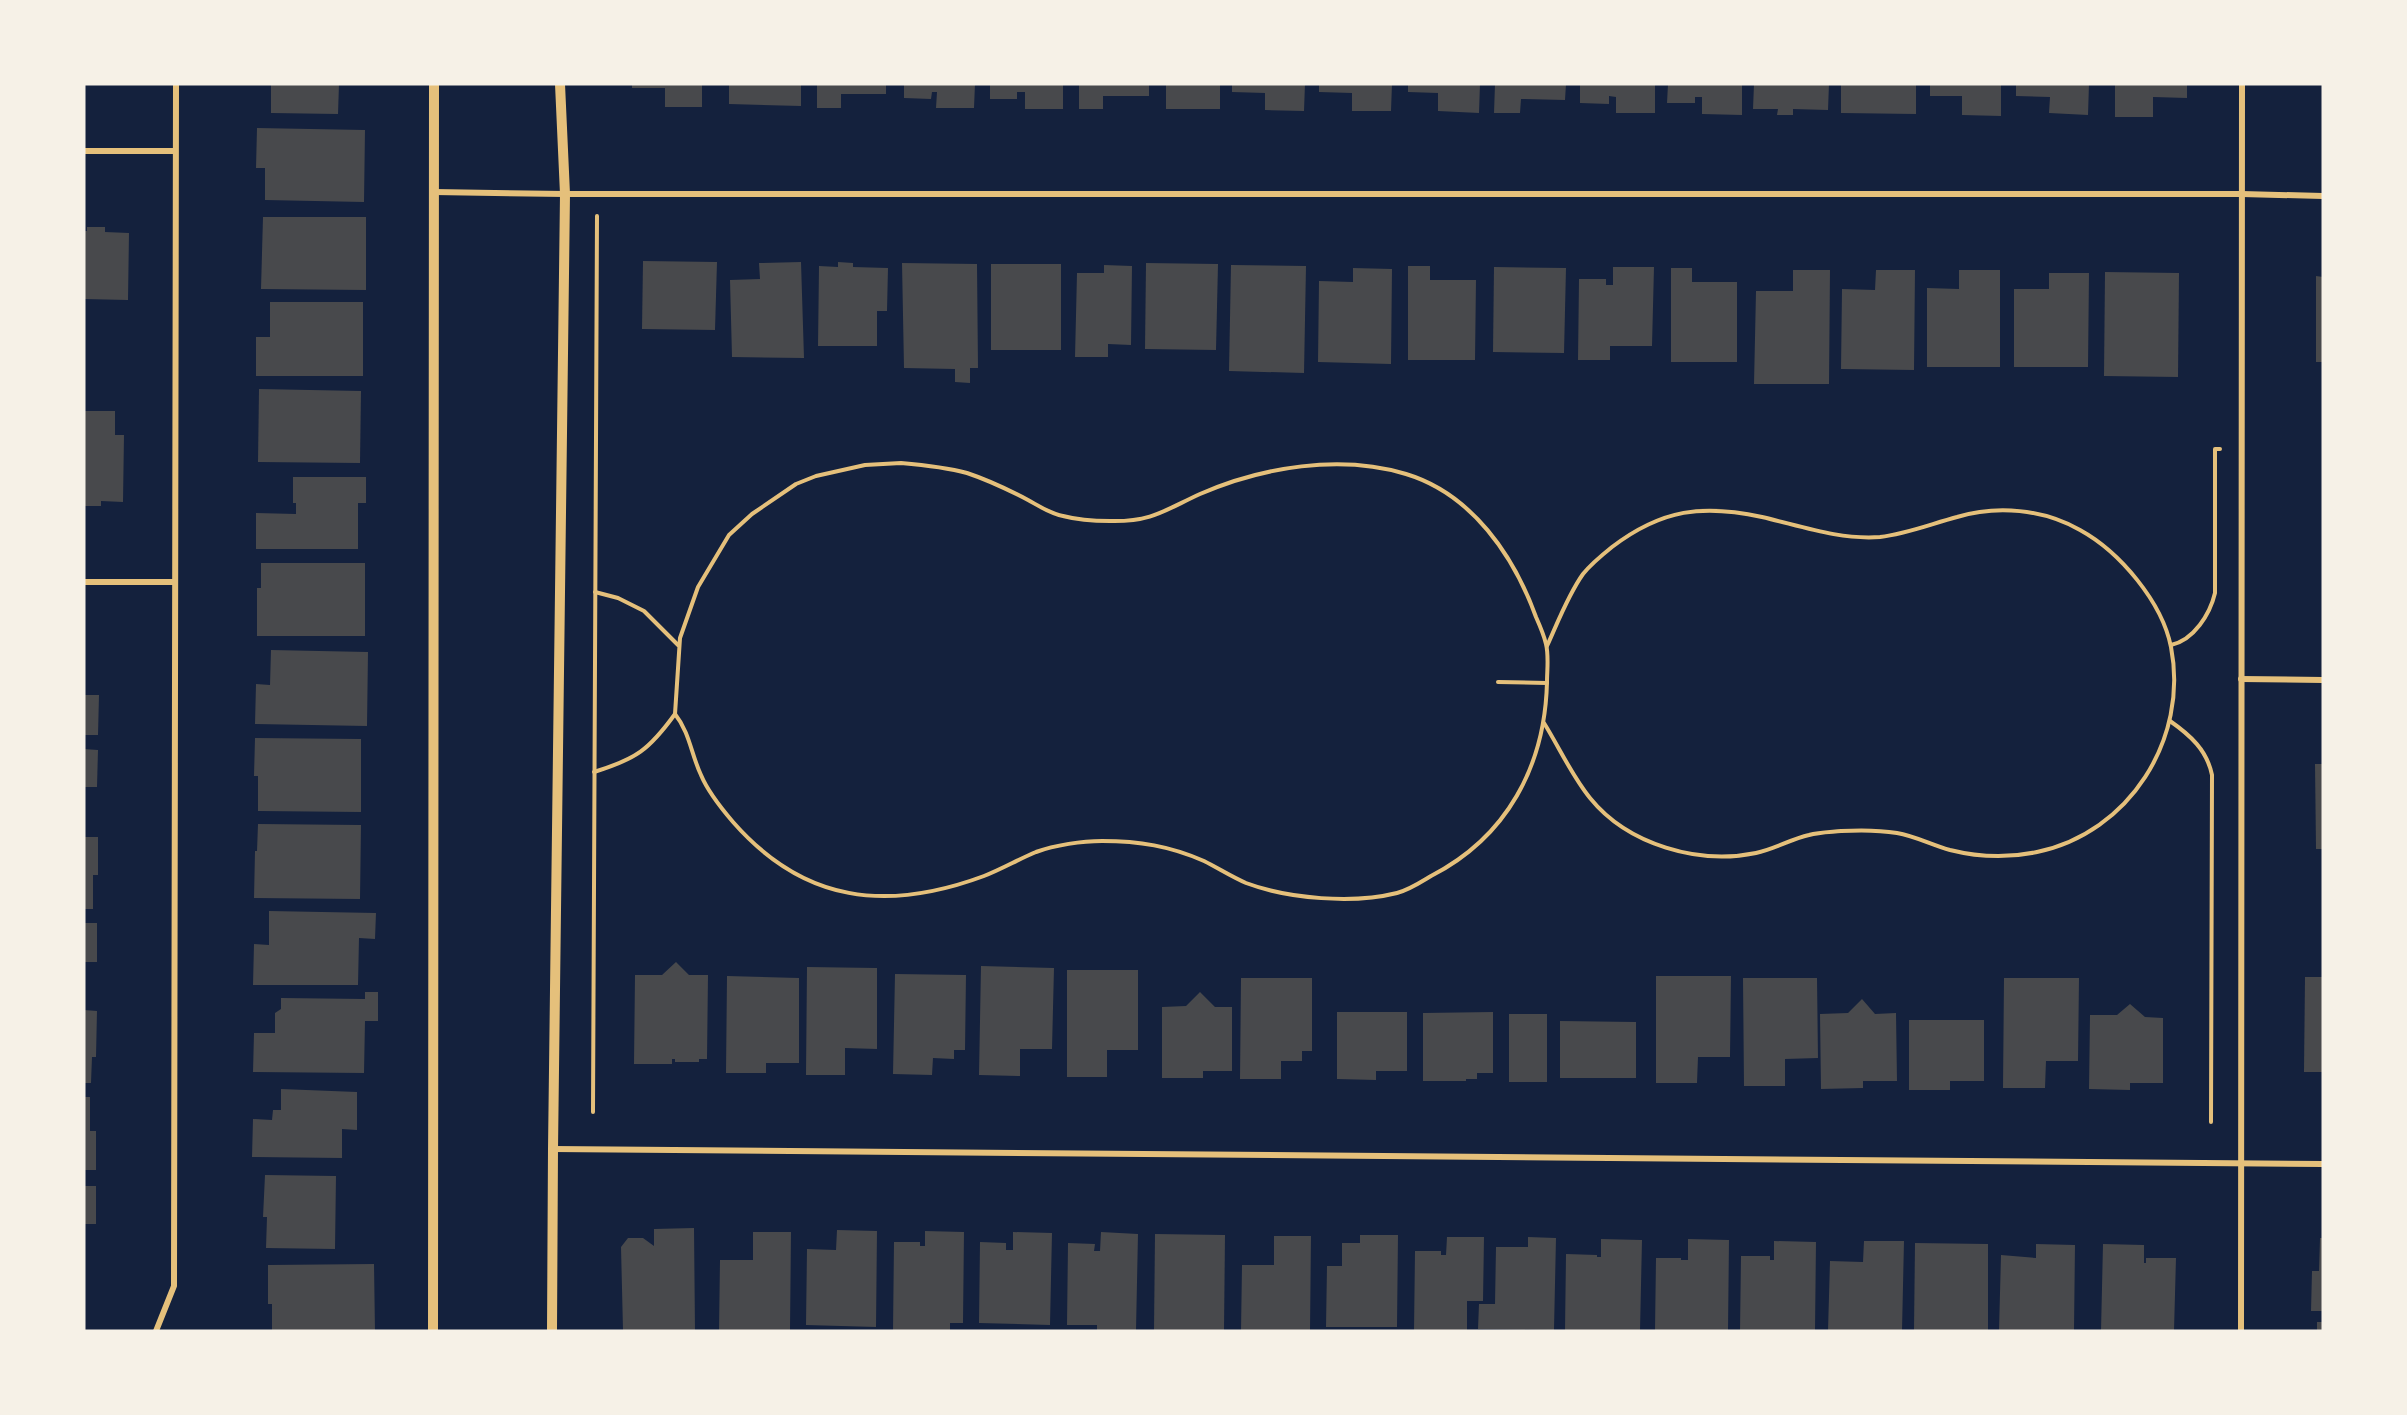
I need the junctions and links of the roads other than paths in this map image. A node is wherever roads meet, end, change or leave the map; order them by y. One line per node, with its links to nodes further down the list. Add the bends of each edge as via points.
1 (176, 84): 6 (street)
2 (434, 84): 7 (street)
3 (560, 84): 8 (street)
4 (2242, 84): 9 (street)
5 (84, 151): 6 (street)
6 (175, 151): 12 (street)
7 (434, 192): 8 (street); 19 (street)
8 (565, 194): 9 (street); 15 (street)
9 (2242, 194): 10 (street); 13 (street)
10 (2323, 196)
11 (84, 582): 12 (street)
12 (175, 582): 18 (street, via 174,1286)
13 (2241, 679): 14 (street); 16 (street)
14 (2323, 680)
15 (553, 1149): 16 (street); 20 (street)
16 (2241, 1164): 17 (street); 21 (street)
17 (2323, 1164)
18 (156, 1331)
19 (433, 1331)
20 (552, 1331)
21 (2241, 1331)

